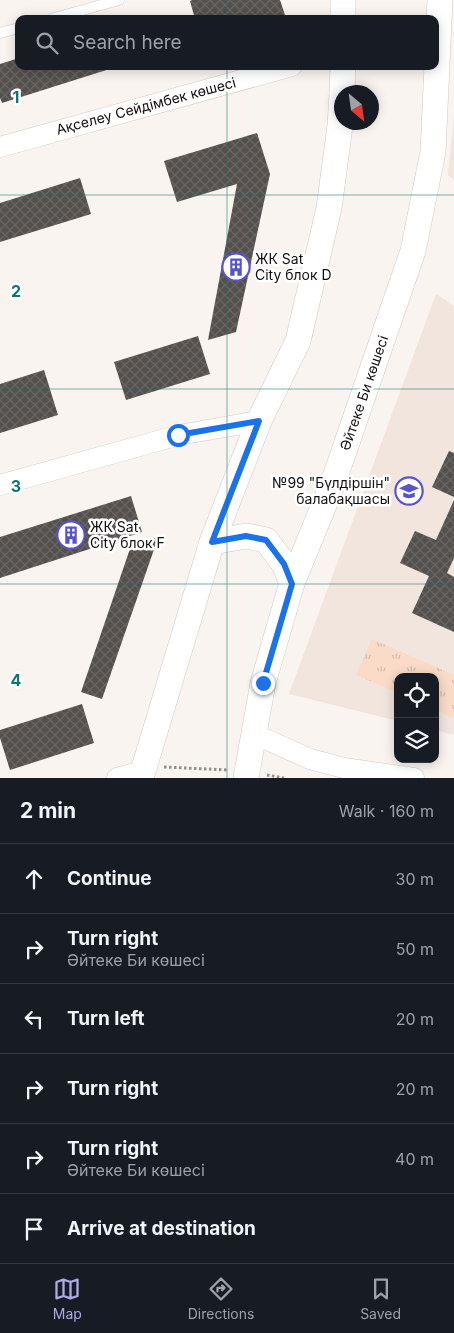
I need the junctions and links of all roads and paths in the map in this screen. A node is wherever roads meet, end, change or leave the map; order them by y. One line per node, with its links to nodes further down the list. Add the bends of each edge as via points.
1 (119, 0): 4 (lane)
2 (343, 0): 5 (street)
3 (440, 0): 6 (street, Әйтеке Би көшесі)
4 (65, 15)
5 (343, 15)
6 (439, 22)
7 (15, 29): 8 (lane)
8 (0, 33)
9 (278, 70): 14 (street, Ақселеу Сейдімбек көшесі)
10 (343, 70): 12 (street)
11 (437, 70): 18 (street, Әйтеке Би көшесі, via 433,152 414,251 334,483)
12 (342, 85)
13 (339, 130): 15 (street, via 329,208 298,341)
14 (0, 147)
15 (259, 421): 16 (street, via 178,435); 17 (street)
16 (0, 485)
17 (212, 542): 18 (street, via 246,536 266,540 284,564); 20 (street)
18 (292, 584): 19 (street, Әйтеке Би көшесі, via 263,683)
19 (254, 734): 21 (street, Әйтеке Би көшесі); 23 (street, via 344,768)
20 (143, 772): 21 (path); 22 (street)
21 (247, 774)
22 (117, 778)
23 (414, 778)

